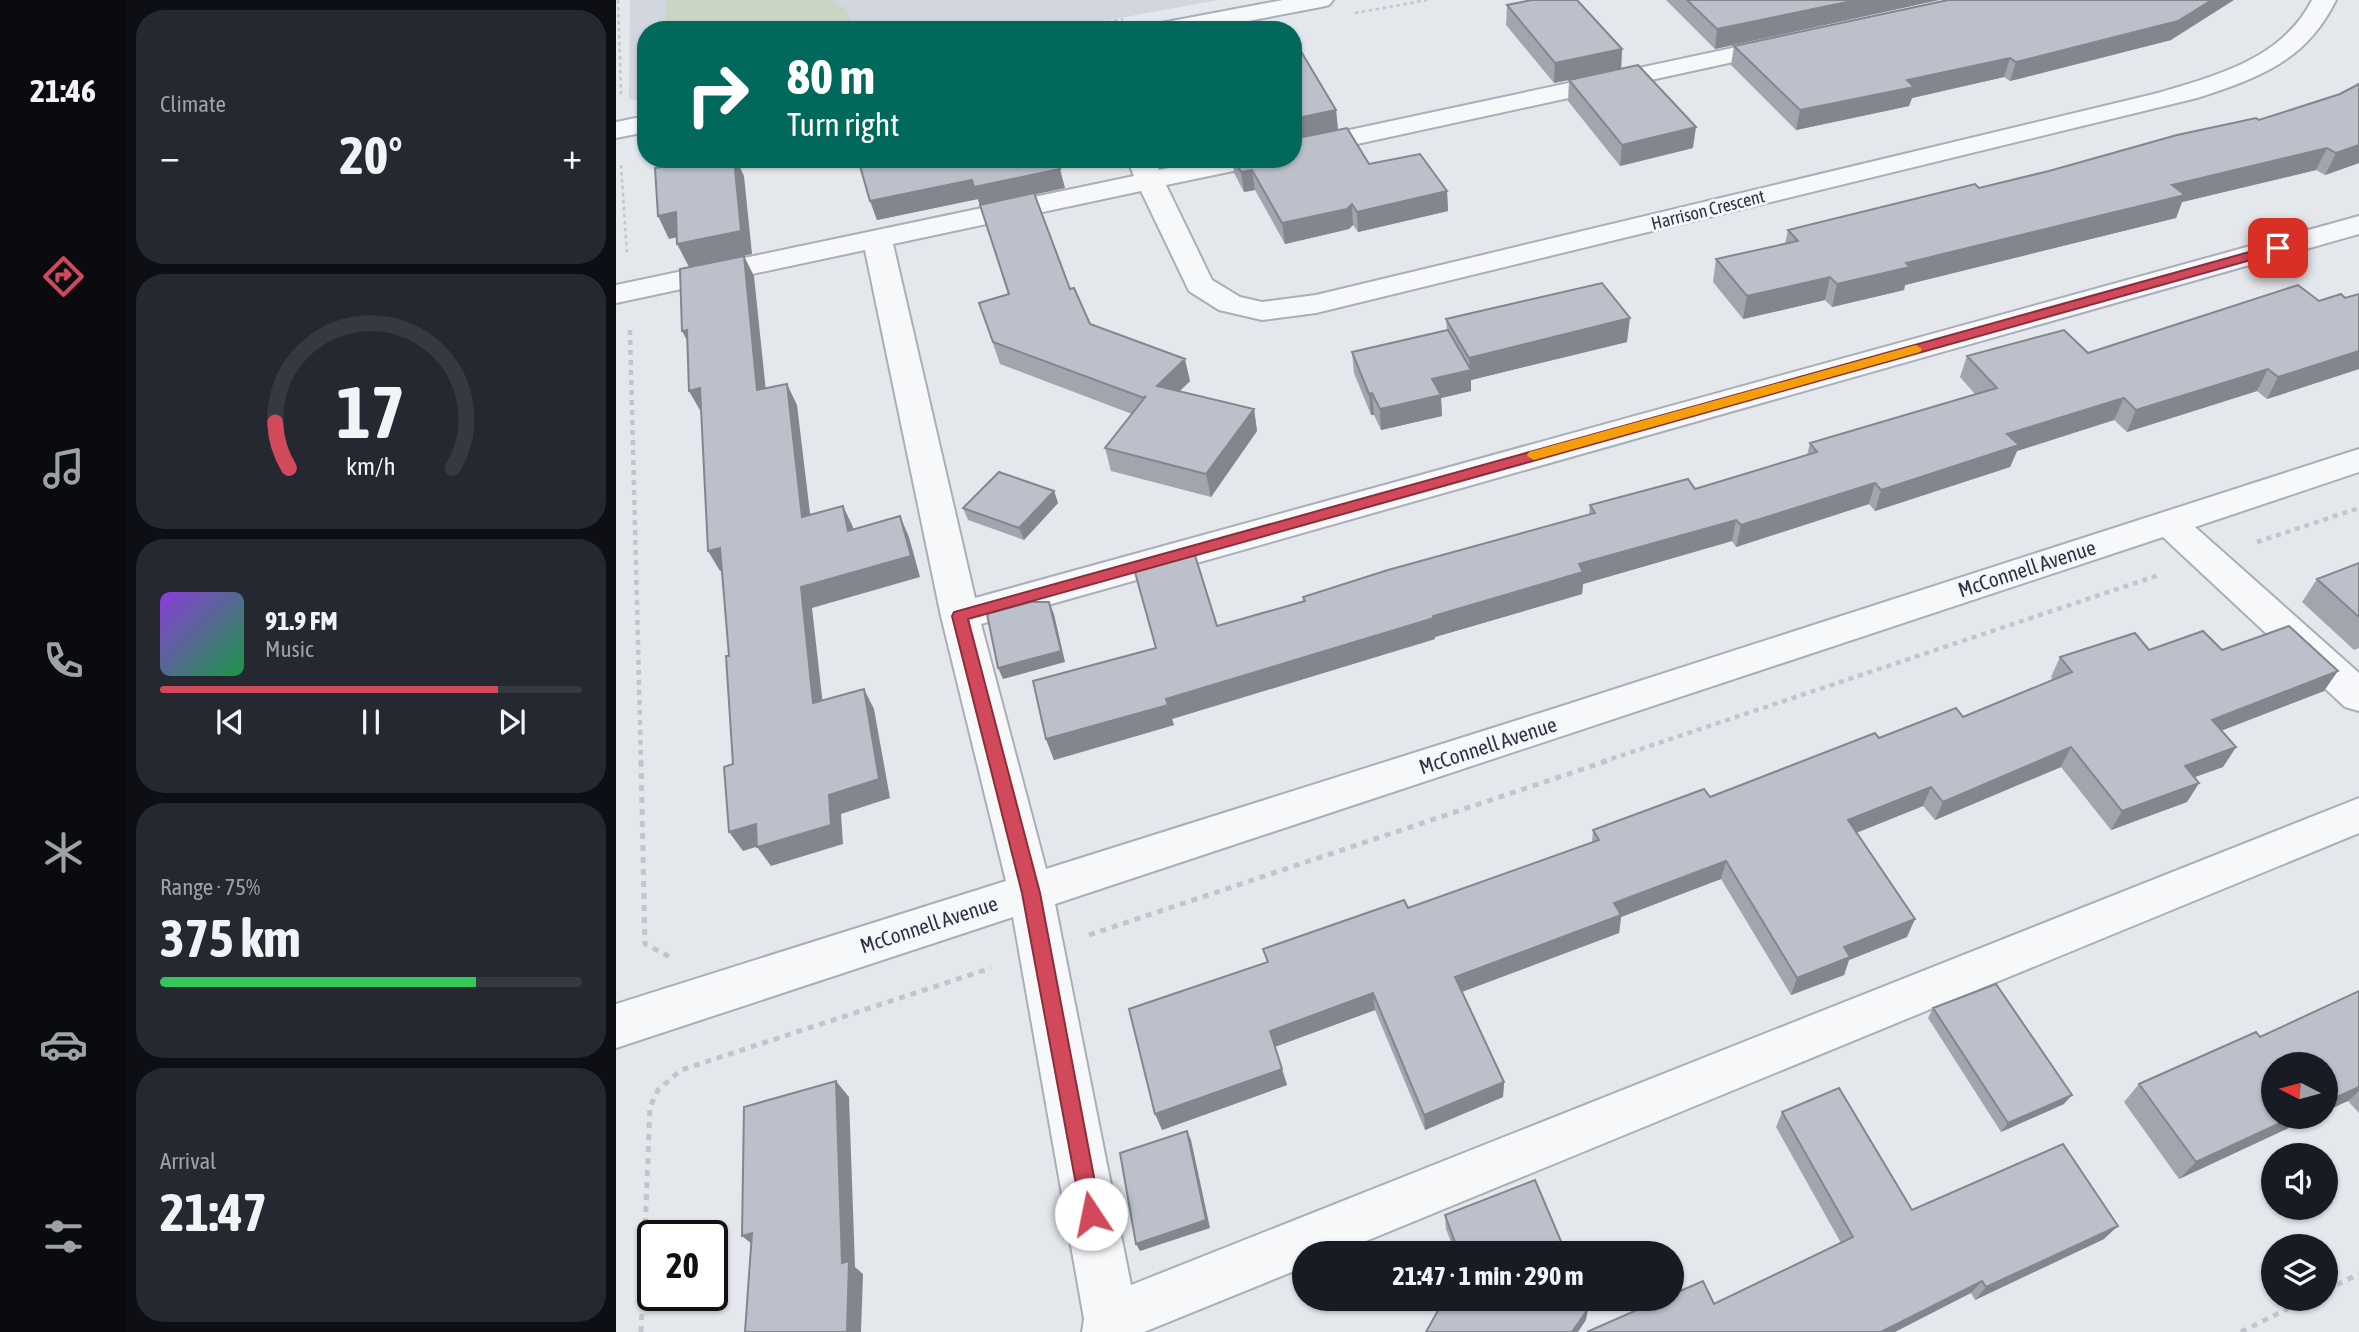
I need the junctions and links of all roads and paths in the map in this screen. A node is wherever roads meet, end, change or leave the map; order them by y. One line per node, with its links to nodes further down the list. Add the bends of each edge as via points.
1 (618, 0): 6 (path)
2 (1321, 0): 4 (street)
3 (2324, 0): 12 (street, Harrison Crescent, via 2290,48 2232,78 2166,99 1316,304 1262,310 1230,304 1200,285)
4 (1209, 21)
5 (1806, 39): 9 (street)
6 (621, 95)
7 (637, 126): 8 (street)
8 (616, 130)
9 (1302, 148)
10 (625, 159): 15 (path, via 621,166)
11 (1164, 168): 12 (street)
12 (1144, 170): 14 (street)
13 (2359, 225): 20 (street)
14 (877, 238): 15 (street); 20 (street)
15 (622, 292): 25 (path, via 645,944 670,958)
16 (2359, 460): 18 (street, McConnell Avenue)
17 (2359, 508): 19 (path)
18 (2168, 522): 19 (street); 23 (street, McConnell Avenue)
19 (2207, 558): 21 (street); 24 (path)
20 (960, 616): 23 (street)
21 (2359, 696)
22 (2359, 815): 30 (street)
23 (1031, 893): 24 (street); 26 (street, McConnell Avenue)
24 (1041, 952): 30 (street); 31 (path, via 681,1070 658,1090 650,1107)
25 (683, 956)
26 (616, 1026)
27 (2359, 1274): 28 (path)
28 (2338, 1284)
29 (2283, 1311): 32 (path)
30 (1110, 1326)
31 (641, 1332)
32 (2241, 1332)

